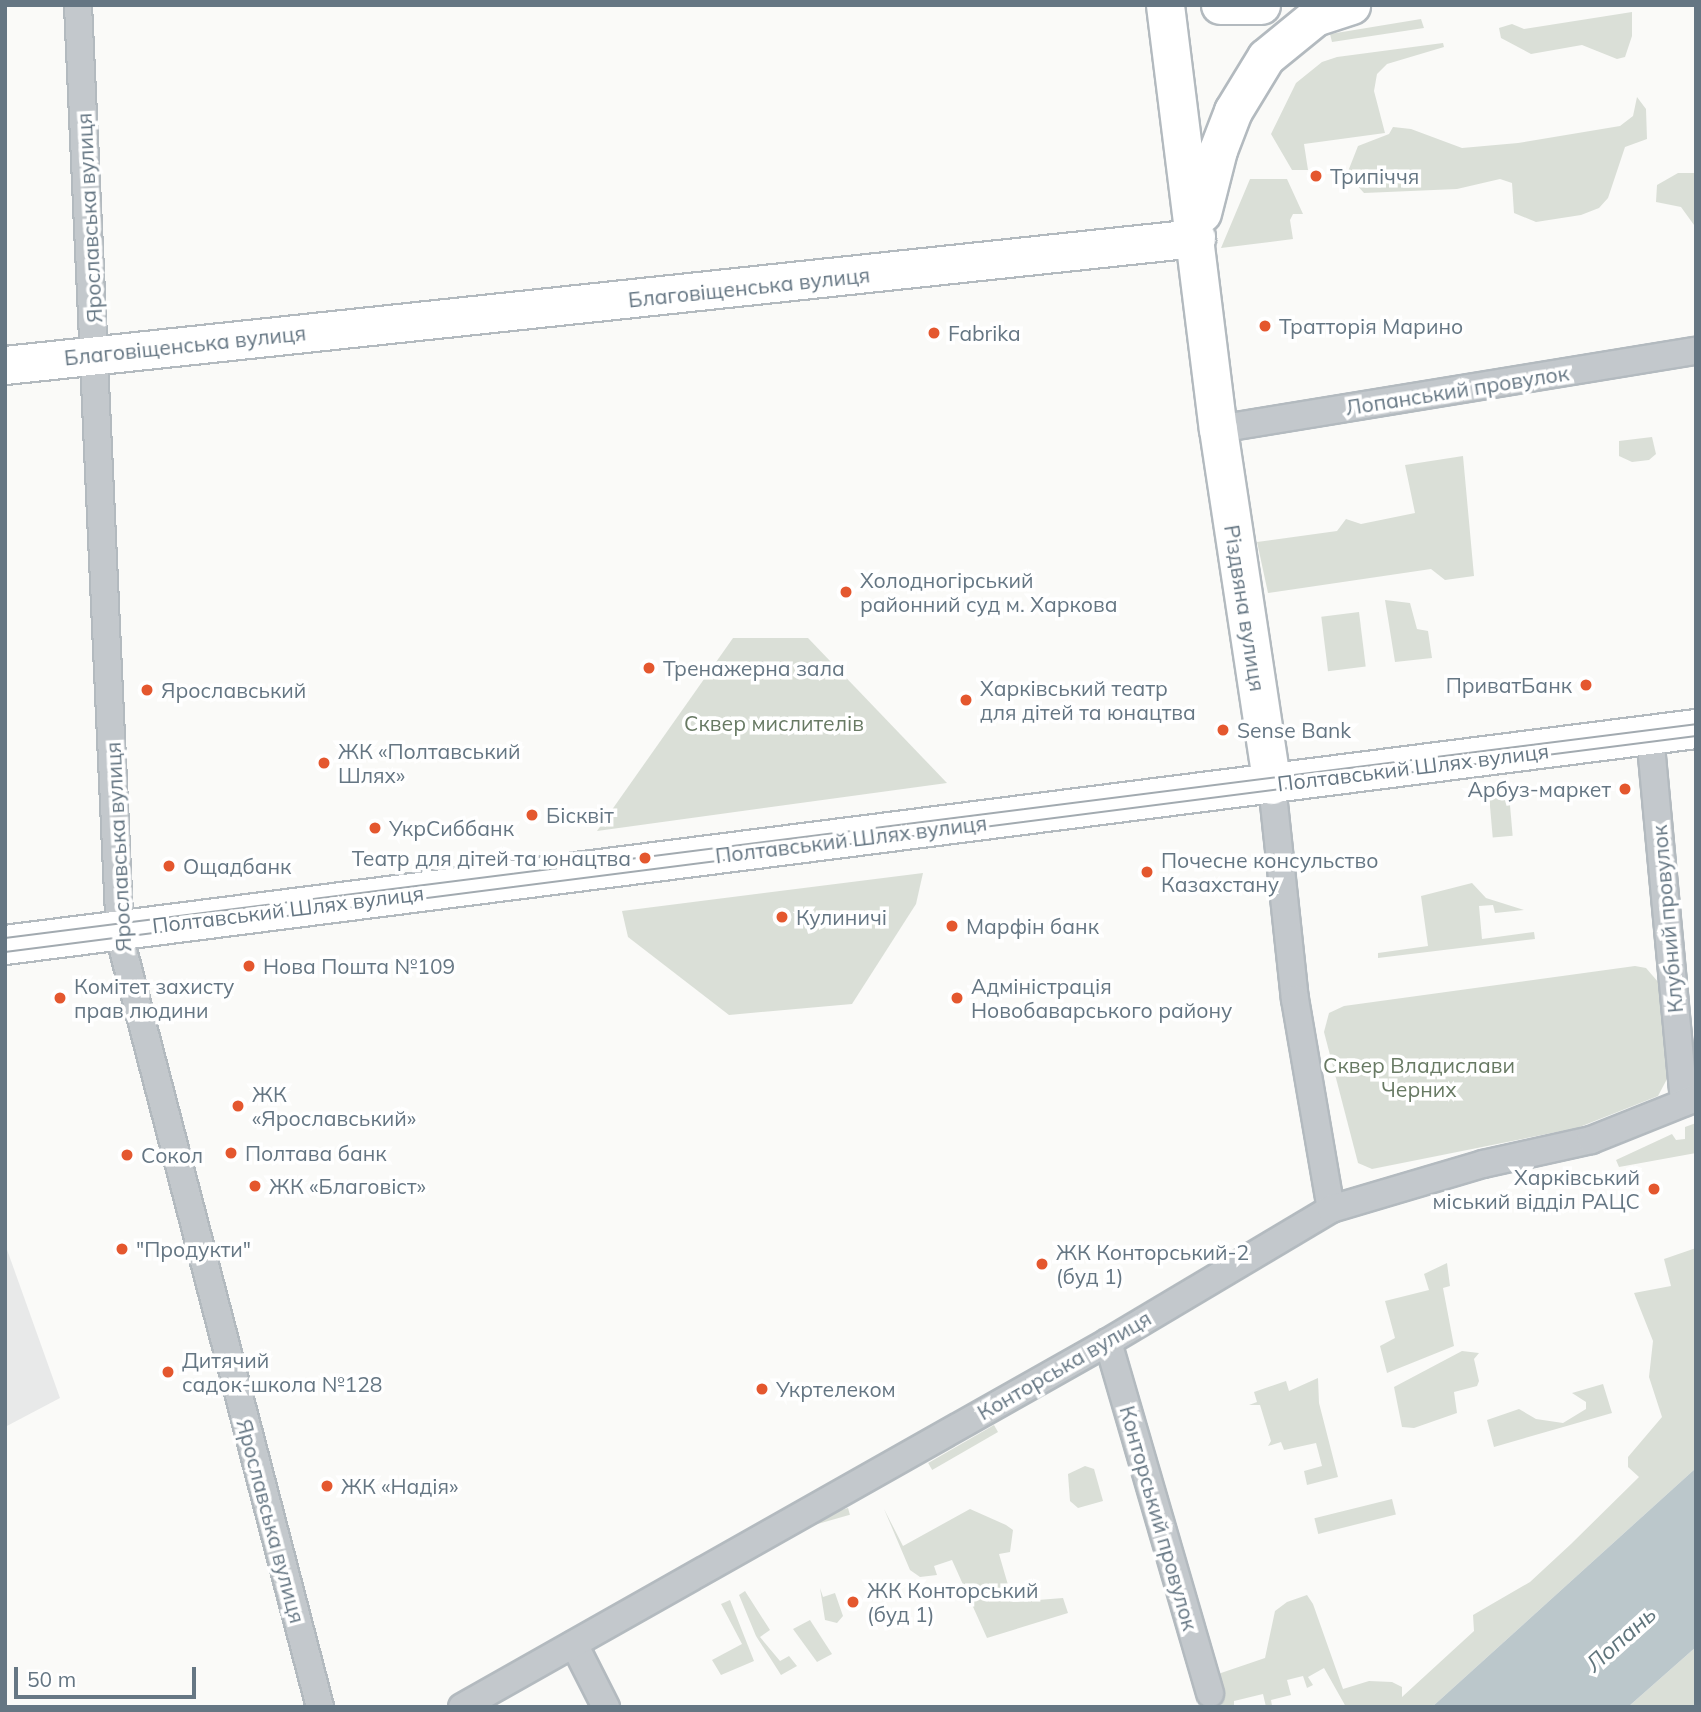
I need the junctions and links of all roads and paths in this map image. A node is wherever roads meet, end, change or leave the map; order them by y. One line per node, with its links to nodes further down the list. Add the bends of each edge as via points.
1 (78, 5): 8 (street, Ярославська вулиця)
2 (1165, 5): 6 (street, Різдвяна вулиця)
3 (1220, 5): 4 (street)
4 (1262, 5)
5 (1351, 5): 6 (street, via 1315,17 1284,39 1251,79 1218,150)
6 (1196, 238): 8 (street, Благовіщенська вулиця); 10 (street, Різдвяна вулиця)
7 (1696, 351): 10 (street, Лопанський провулок)
8 (96, 354): 9 (street, Благовіщенська вулиця); 14 (street, Ярославська вулиця)
9 (5, 365)
10 (1218, 429): 13 (street, Різдвяна вулиця)
11 (1696, 729): 12 (main road, Полтавський Шлях вулиця)
12 (1650, 736): 13 (main road, Полтавський Шлях вулиця); 16 (street, Клубний провулок)
13 (1272, 785): 14 (main road, Полтавський Шлях вулиця); 17 (street, Різдвяна вулиця, via 1295,999)
14 (120, 930): 15 (main road, Полтавський Шлях вулиця); 21 (street, Ярославська вулиця, via 125,969)
15 (5, 945)
16 (1690, 1100): 17 (street, Конторська вулиця, via 1591,1140 1483,1164)
17 (1331, 1209): 18 (street, Конторська вулиця)
18 (1108, 1342): 19 (street, Конторська вулиця); 20 (street, Конторський провулок)
19 (574, 1644): 22 (street, Конторська вулиця); 23 (street)
20 (1210, 1694)
21 (320, 1707)
22 (462, 1707)
23 (606, 1707)

